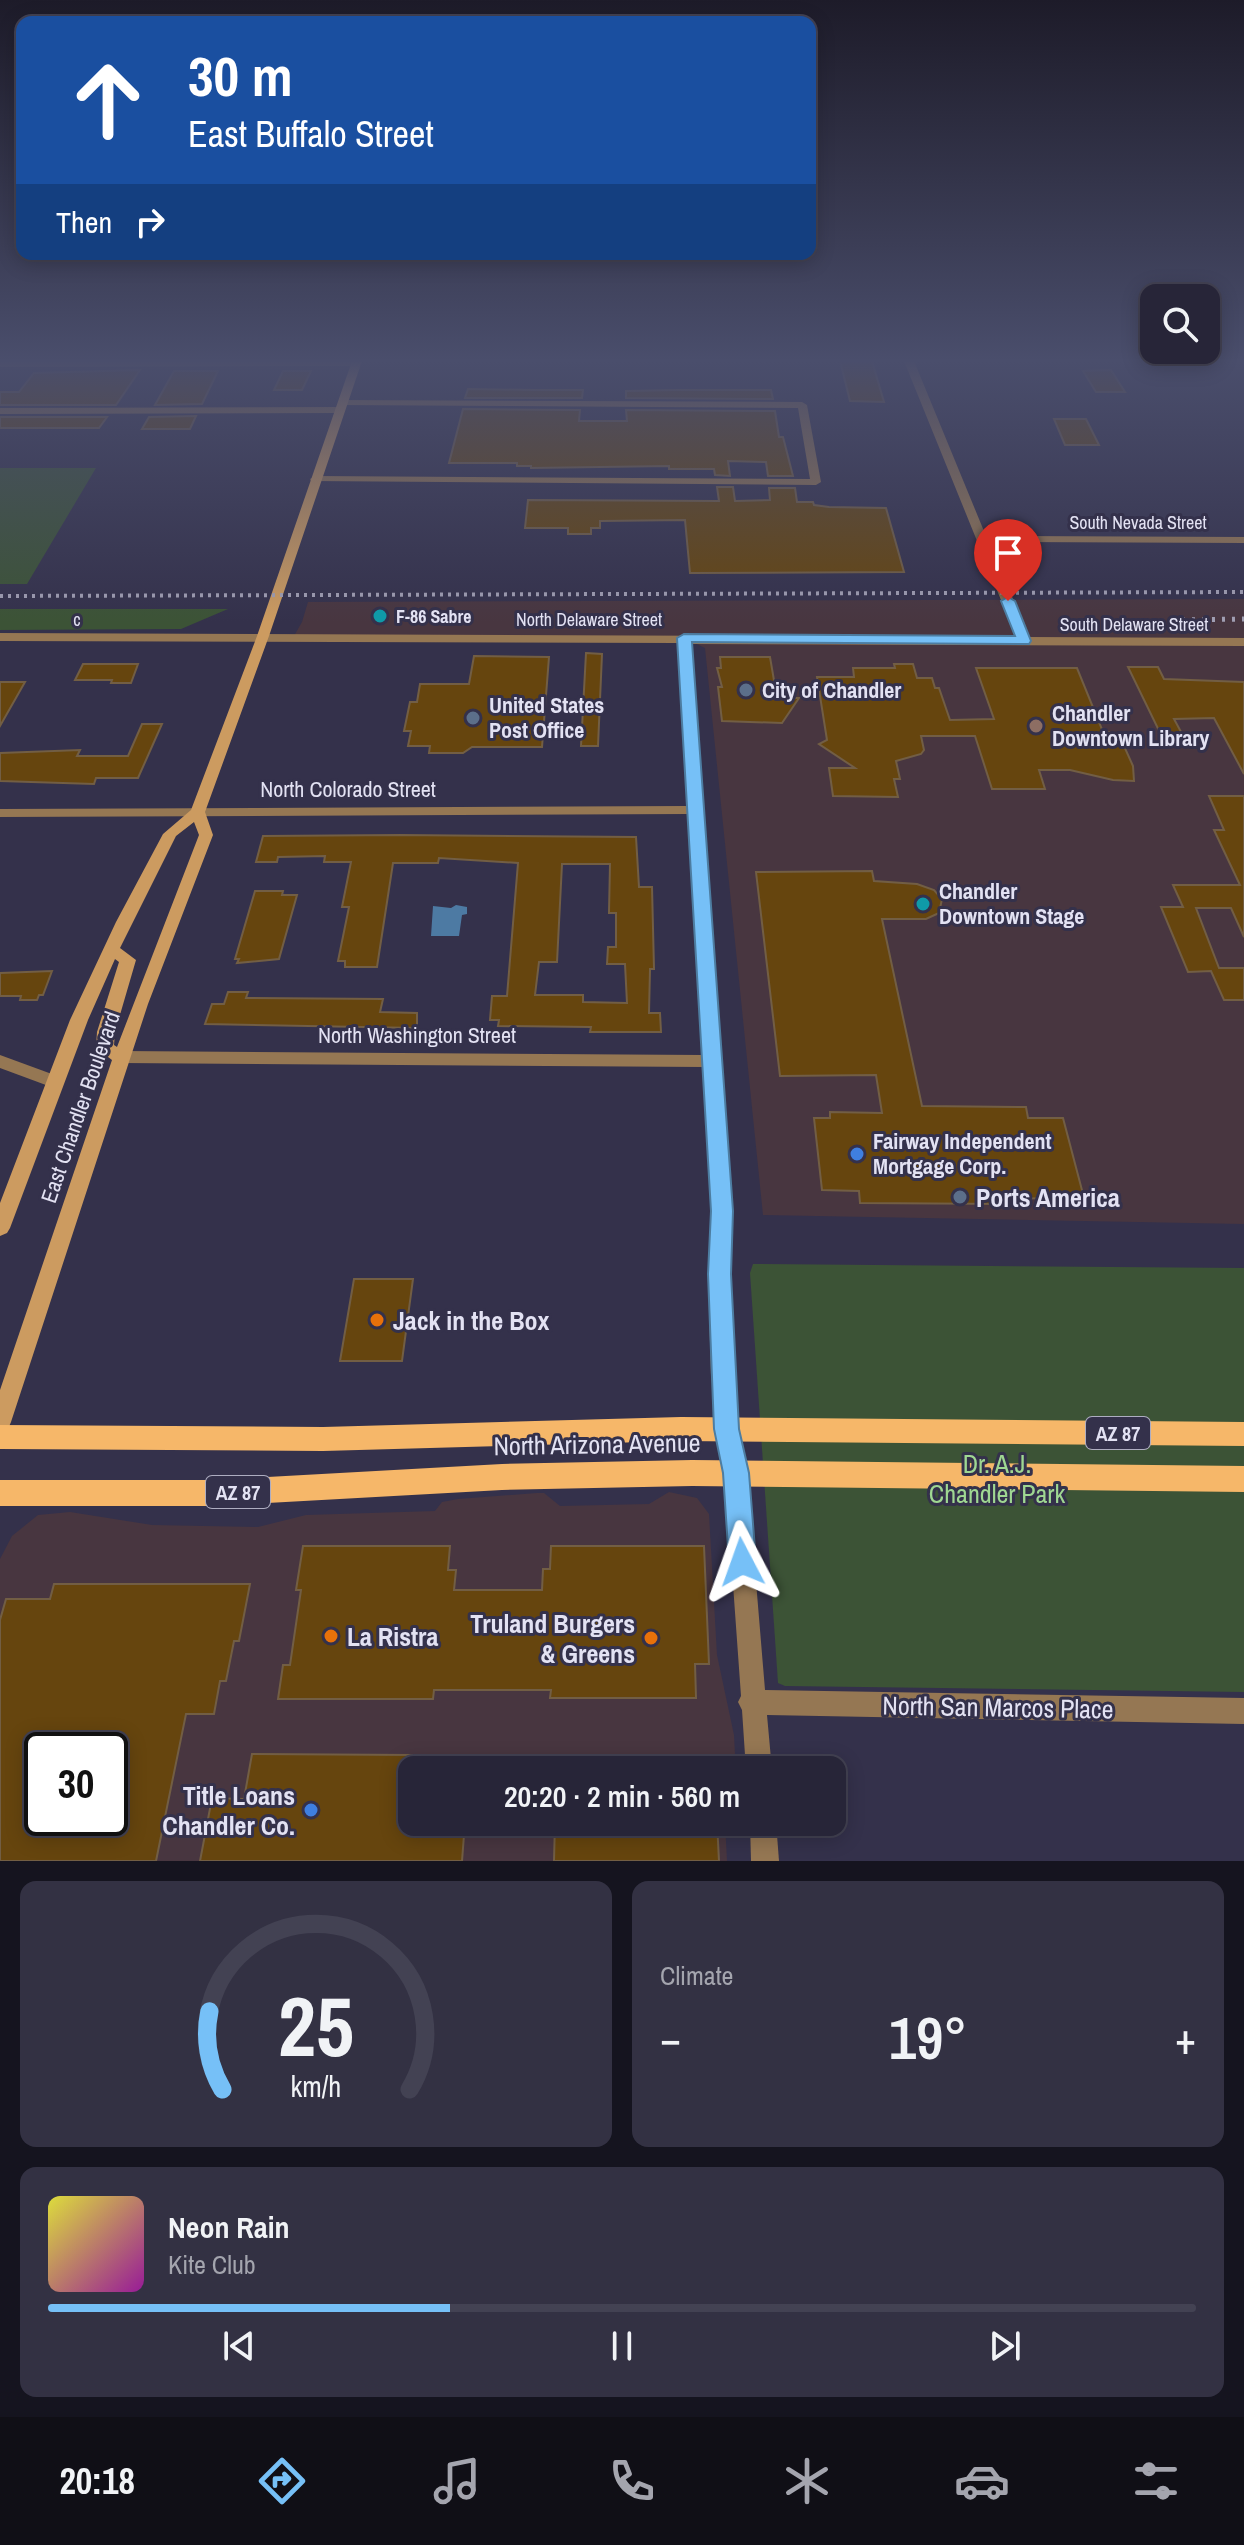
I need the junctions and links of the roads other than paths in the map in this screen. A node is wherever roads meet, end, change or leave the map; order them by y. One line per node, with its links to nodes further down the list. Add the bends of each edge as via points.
1 (326, 448): 4 (main road, East Chandler Boulevard)
2 (810, 448): 4 (street, via 816,482)
3 (945, 448): 5 (street)
4 (315, 479): 8 (main road, East Chandler Boulevard)
5 (983, 539): 6 (street, South Nevada Street); 11 (street)
6 (1244, 540)
7 (155, 636): 8 (street, North Delaware Street); 9 (street, c)
8 (263, 636): 10 (street, North Delaware Street); 14 (main road, East Chandler Boulevard)
9 (0, 637)
10 (684, 638): 11 (street, North Delaware Street); 13 (street)
11 (1024, 641): 12 (street, South Delaware Street)
12 (1244, 642)
13 (695, 810): 14 (street, North Colorado Street); 19 (street)
14 (198, 812): 15 (street, North Colorado Street); 16 (main road, East Chandler Boulevard, via 170,834); 17 (main road, East Chandler Boulevard, via 206,835)
15 (0, 813)
16 (111, 949): 17 (main road, via 128,960 106,1032 105,1048); 20 (main road, East Chandler Boulevard)
17 (121, 1057): 19 (street, North Washington Street); 22 (main road, East Chandler Boulevard)
18 (0, 1061): 20 (street)
19 (712, 1061): 23 (street, via 722,1211 719,1274)
20 (54, 1082): 21 (main road, East Chandler Boulevard)
21 (0, 1228)
22 (0, 1422)
23 (726, 1429): 24 (main road, North Arizona Avenue / AZ 87); 25 (main road, North Arizona Avenue / AZ 87, via 323,1439); 26 (street)
24 (1244, 1434)
25 (0, 1437)
26 (736, 1473): 27 (main road, North Arizona Avenue / AZ 87); 28 (main road, North Arizona Avenue / AZ 87, via 502,1477 213,1493); 29 (street)
27 (1244, 1479)
28 (0, 1493)
29 (751, 1702): 30 (street, North San Marcos Place); 31 (street)
30 (1244, 1711)
31 (757, 1756)
32 (764, 1836): 33 (street)
33 (765, 1861)

